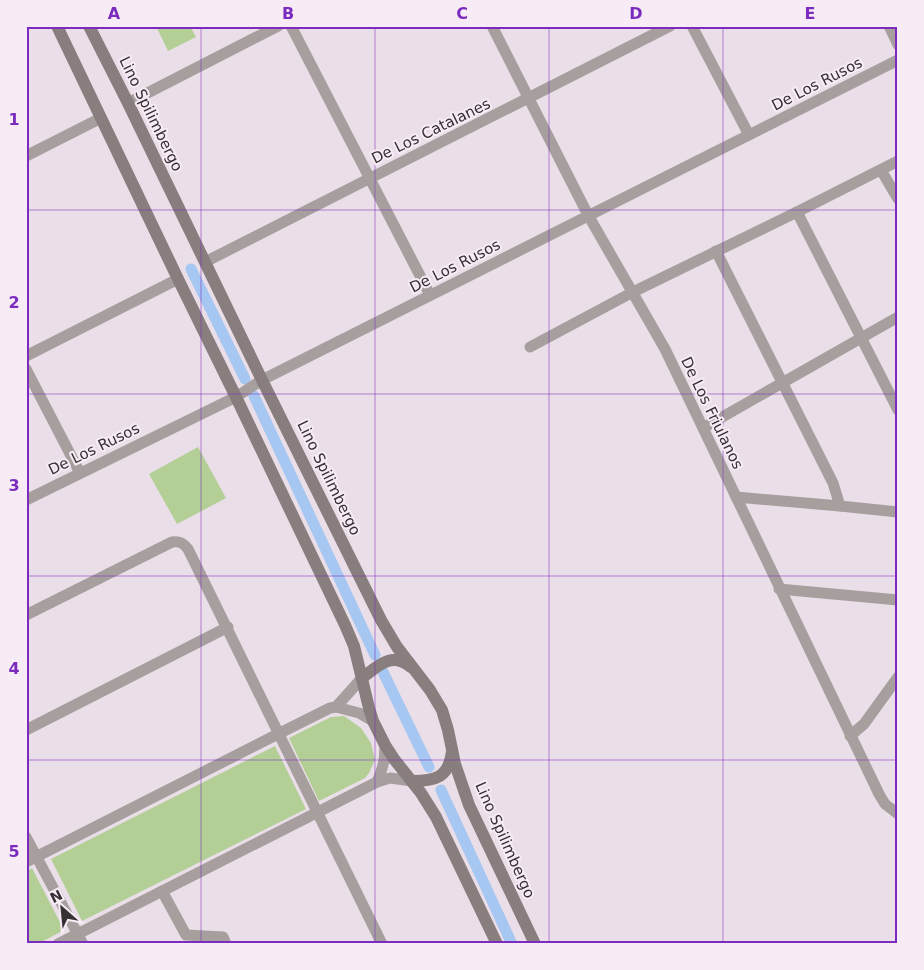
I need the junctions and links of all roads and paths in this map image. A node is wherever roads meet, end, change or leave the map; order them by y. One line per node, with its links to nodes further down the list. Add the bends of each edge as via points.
1 (57, 26): 13 (main road)
2 (89, 26): 12 (main road, Lino Spilimbergo)
3 (278, 26): 12 (street)
4 (292, 26): 18 (street)
5 (492, 26): 11 (street, De Los Friulanos)
6 (670, 26): 11 (street, De Los Catalanes)
7 (692, 26): 14 (street)
8 (888, 26): 9 (street)
9 (898, 44)
10 (898, 60): 14 (street, De Los Rusos)
11 (529, 99): 18 (street, De Los Catalanes); 21 (street, De Los Friulanos)
12 (128, 103): 23 (main road, Lino Spilimbergo)
13 (100, 118): 15 (street); 24 (main road)
14 (749, 135): 21 (street, De Los Rusos)
15 (26, 156)
16 (898, 161): 17 (street)
17 (881, 170): 19 (street); 20 (street)
18 (370, 178): 23 (street, De Los Catalanes); 26 (street)
19 (898, 199)
20 (797, 212): 22 (street); 28 (street)
21 (588, 215): 25 (street, De Los Friulanos); 26 (street, De Los Rusos)
22 (716, 251): 25 (street); 33 (street)
23 (205, 262): 32 (main road, Lino Spilimbergo)
24 (178, 279): 30 (street); 34 (main road)
25 (633, 292): 29 (street); 36 (street, De Los Friulanos)
26 (430, 295): 32 (street, De Los Rusos)
27 (898, 317): 28 (street)
28 (861, 338): 33 (street); 35 (street)
29 (530, 347)
30 (26, 356)
31 (26, 369): 37 (street)
32 (262, 380): 34 (street, De Los Rusos); 46 (main road, Lino Spilimbergo, via 380,620)
33 (782, 382): 36 (street); 40 (street, via 833,483)
34 (236, 397): 37 (street, De Los Rusos); 48 (main road, via 345,625)
35 (898, 410)
36 (703, 428): 38 (street, De Los Friulanos)
37 (80, 473): 39 (street, De Los Rusos)
38 (736, 497): 40 (street); 42 (street, De Los Friulanos)
39 (26, 500)
40 (840, 506): 41 (street)
41 (898, 512)
42 (779, 588): 43 (street); 53 (street, De Los Friulanos)
43 (898, 600)
44 (26, 614): 45 (street, via 179,541 188,548)
45 (228, 627): 51 (street); 52 (street)
46 (413, 668): 48 (main road, via 401,661 388,661); 55 (main road, Lino Spilimbergo, via 442,710)
47 (898, 677): 53 (street, via 864,724)
48 (362, 678): 49 (street); 50 (main road)
49 (336, 707): 50 (street, via 359,713); 52 (street)
50 (373, 721): 54 (main road)
51 (26, 730)
52 (280, 733): 59 (street); 61 (street)
53 (850, 736): 58 (street, De Los Friulanos, via 878,794)
54 (385, 745): 56 (main road); 57 (street, via 385,762)
55 (452, 750): 56 (main road, via 442,775 432,780); 69 (main road, Lino Spilimbergo, via 469,805)
56 (412, 781): 57 (street, via 390,778); 68 (main road, via 436,817)
57 (377, 782): 59 (street)
58 (895, 810)
59 (319, 812): 62 (street); 67 (street)
60 (26, 837): 61 (street)
61 (31, 859): 63 (street)
62 (162, 891): 63 (street); 66 (street, via 186,935 222,937)
63 (78, 933): 64 (street); 65 (street)
64 (58, 944)
65 (83, 944)
66 (226, 944)
67 (382, 944)
68 (497, 944)
69 (535, 944)

